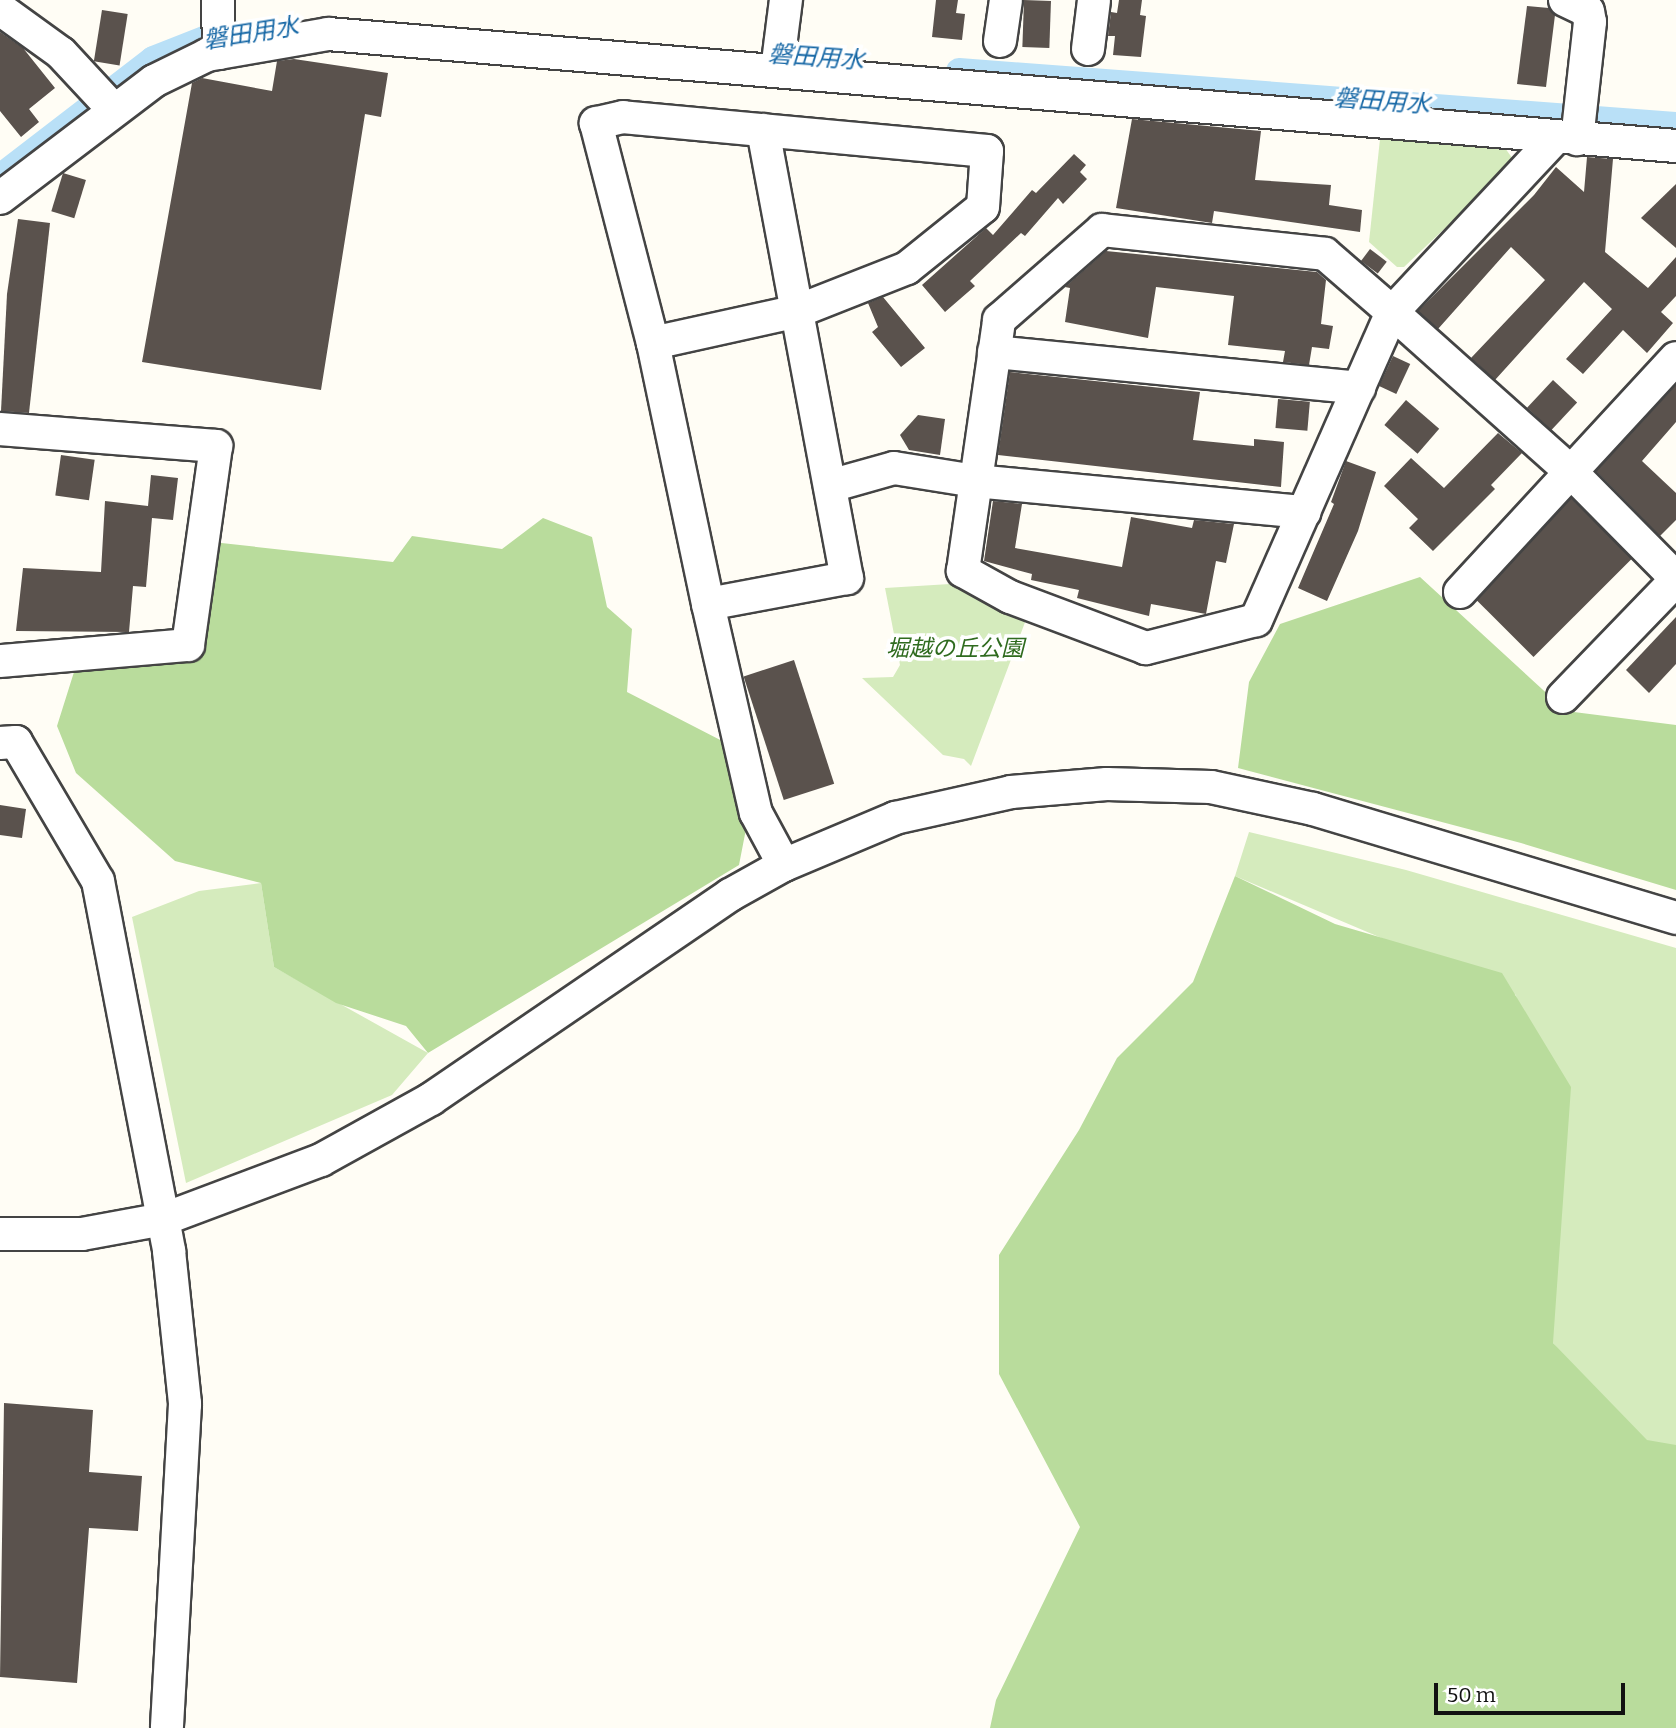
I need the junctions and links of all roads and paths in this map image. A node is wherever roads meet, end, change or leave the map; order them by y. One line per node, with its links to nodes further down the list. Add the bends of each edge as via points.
1 (218, 0): 9 (street)
2 (786, 0): 10 (street)
3 (1006, 0): 7 (street)
4 (1094, 0): 8 (street)
5 (1565, 0): 12 (street, via 1588,11 1590,22)
6 (0, 9): 11 (street, via 61,53)
7 (1000, 41)
8 (1088, 49)
9 (219, 53): 10 (street, via 328,34); 11 (street, via 154,81)
10 (777, 70): 12 (street)
11 (114, 110): 15 (street)
12 (1573, 128): 14 (street); 17 (street)
13 (763, 130): 16 (street); 16 (street, via 987,151 983,207 906,268); 18 (street, via 623,117 596,123)
14 (1676, 146)
15 (0, 198)
16 (798, 311): 18 (street); 25 (street)
17 (1392, 312): 19 (street, via 1325,254 1102,230 999,320); 21 (street); 23 (street)
18 (653, 343): 29 (street)
19 (994, 352): 21 (street); 24 (street)
20 (1676, 358): 23 (street)
21 (1359, 388): 26 (street)
22 (0, 429): 30 (street, via 216,446 188,645)
23 (1572, 473): 27 (street); 28 (street)
24 (975, 481): 25 (street, via 894,468); 26 (street); 26 (street, via 963,571 1010,597 1146,648 1256,620)
25 (830, 486): 29 (street, via 847,578)
26 (1305, 512)
27 (1676, 579): 31 (street)
28 (1460, 592)
29 (708, 604): 33 (street, via 757,813)
30 (0, 661)
31 (1563, 697)
32 (0, 743): 35 (street, via 16,742 97,881)
33 (784, 865): 34 (street, via 895,818 1011,792 1107,784 1211,787 1313,809); 35 (street, via 730,895 431,1099 321,1160)
34 (1676, 918)
35 (163, 1219): 36 (street, via 82,1234); 37 (street, via 186,1404)
36 (0, 1234)
37 (167, 1728)

